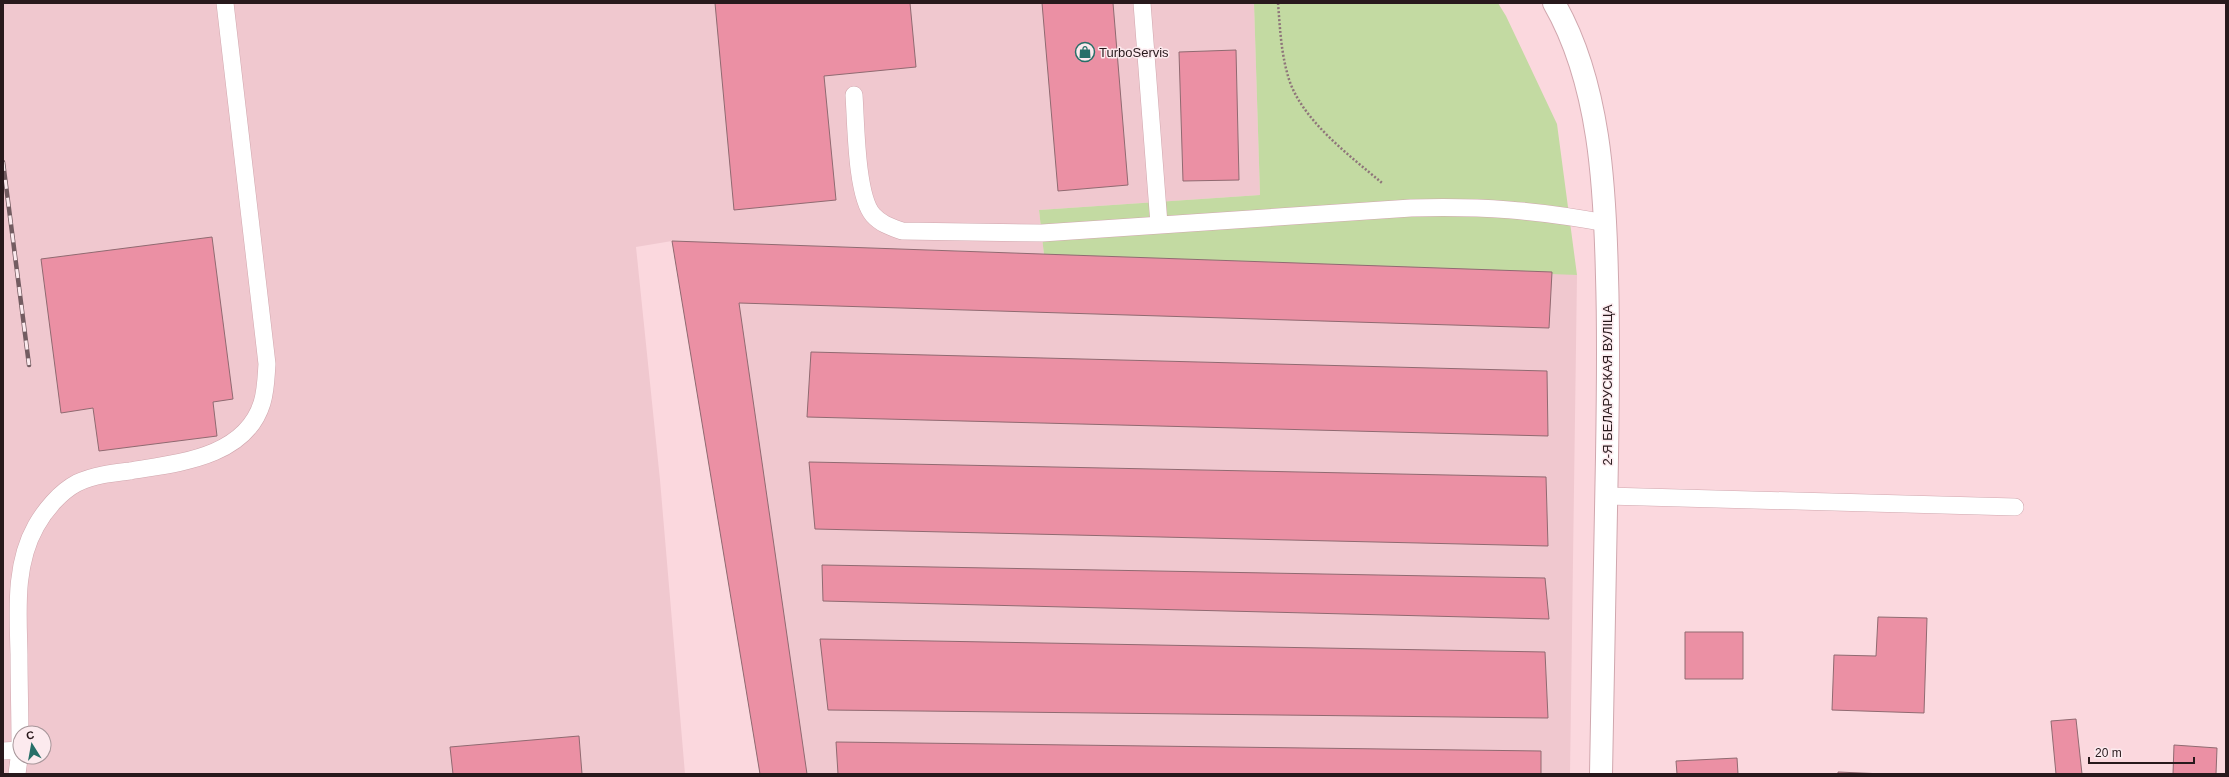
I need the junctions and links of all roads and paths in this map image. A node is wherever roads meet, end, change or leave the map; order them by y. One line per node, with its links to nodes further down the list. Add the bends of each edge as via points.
1 (225, 3): 11 (lane, via 267,364 262,403 254,420 241,436 222,448 173,464 94,476 76,483 47,509 35,527 26,549 20,576)
2 (1142, 3): 8 (lane)
3 (1278, 3): 6 (path, via 1288,78 1304,107 1330,139)
4 (1554, 3): 7 (street, 2-Я БЕЛАРУСКАЯ ВУЛІЦА, via 1580,63 1594,122 1604,182)
5 (854, 95): 8 (lane, via 861,182 865,200 872,214 885,225 902,232 1042,233)
6 (1411, 208): 7 (lane, via 1467,206 1513,209 1555,213); 8 (lane)
7 (1606, 223): 9 (street, 2-Я БЕЛАРУСКАЯ ВУЛІЦА, via 1609,351)
8 (1158, 224)
9 (1606, 496): 10 (lane); 12 (street, 2-Я БЕЛАРУСКАЯ ВУЛІЦА)
10 (2015, 507)
11 (20, 725)
12 (1601, 774)

